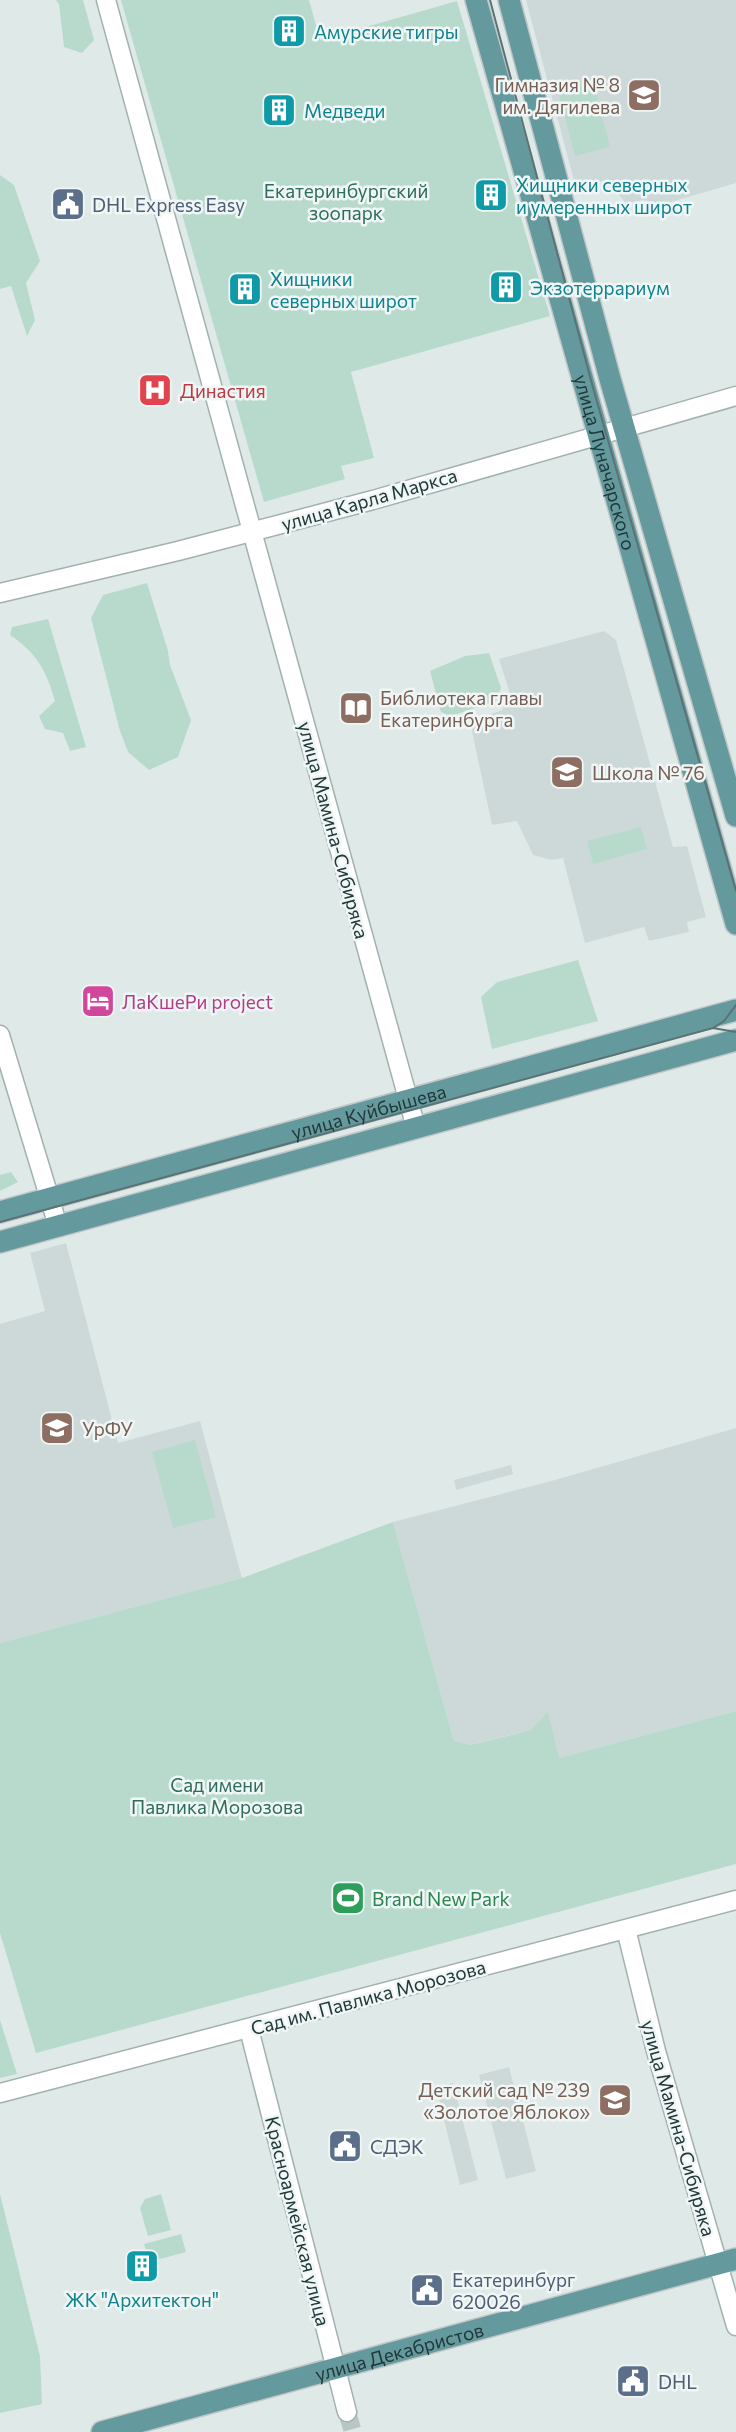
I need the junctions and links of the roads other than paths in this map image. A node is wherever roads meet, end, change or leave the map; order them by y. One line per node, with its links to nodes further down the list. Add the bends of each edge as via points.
1 (106, 0): 7 (street, улица Мамина-Сибиряка)
2 (475, 0): 6 (main road, улица Луначарского)
3 (509, 0): 5 (main road, улица Луначарского)
4 (736, 396): 5 (street, улица Карла Маркса)
5 (623, 427): 6 (street, улица Карла Маркса); 9 (main road, улица Луначарского)
6 (598, 434): 7 (street, улица Карла Маркса); 10 (main road, улица Луначарского)
7 (252, 532): 8 (street, улица Карла Маркса); 14 (street, улица Мамина-Сибиряка)
8 (0, 593)
9 (736, 816)
10 (736, 924)
11 (736, 1010): 14 (main road, улица Куйбышева)
12 (0, 1035): 16 (street)
13 (736, 1040): 15 (main road, улица Куйбышева)
14 (408, 1101): 15 (street, улица Мамина-Сибиряка); 16 (main road, улица Куйбышева)
15 (416, 1128): 18 (main road, улица Куйбышева)
16 (50, 1198): 17 (main road, улица Куйбышева); 18 (street)
17 (0, 1212)
18 (58, 1226): 19 (main road, улица Куйбышева)
19 (0, 1242)
20 (736, 1900): 21 (street, Сад им. Павлика Морозова)
21 (626, 1929): 22 (street, Сад им. Павлика Морозова); 24 (street, улица Мамина-Сибиряка, via 656,2051)
22 (249, 2029): 23 (street, Сад им. Павлика Морозова); 26 (street, Красноармейская улица)
23 (0, 2093)
24 (727, 2261): 25 (street, улица Мамина-Сибиряка); 26 (main road, улица Декабристов)
25 (736, 2326)
26 (336, 2369): 27 (street, Красноармейская улица); 28 (main road, улица Декабристов)
27 (347, 2412)
28 (102, 2432)

